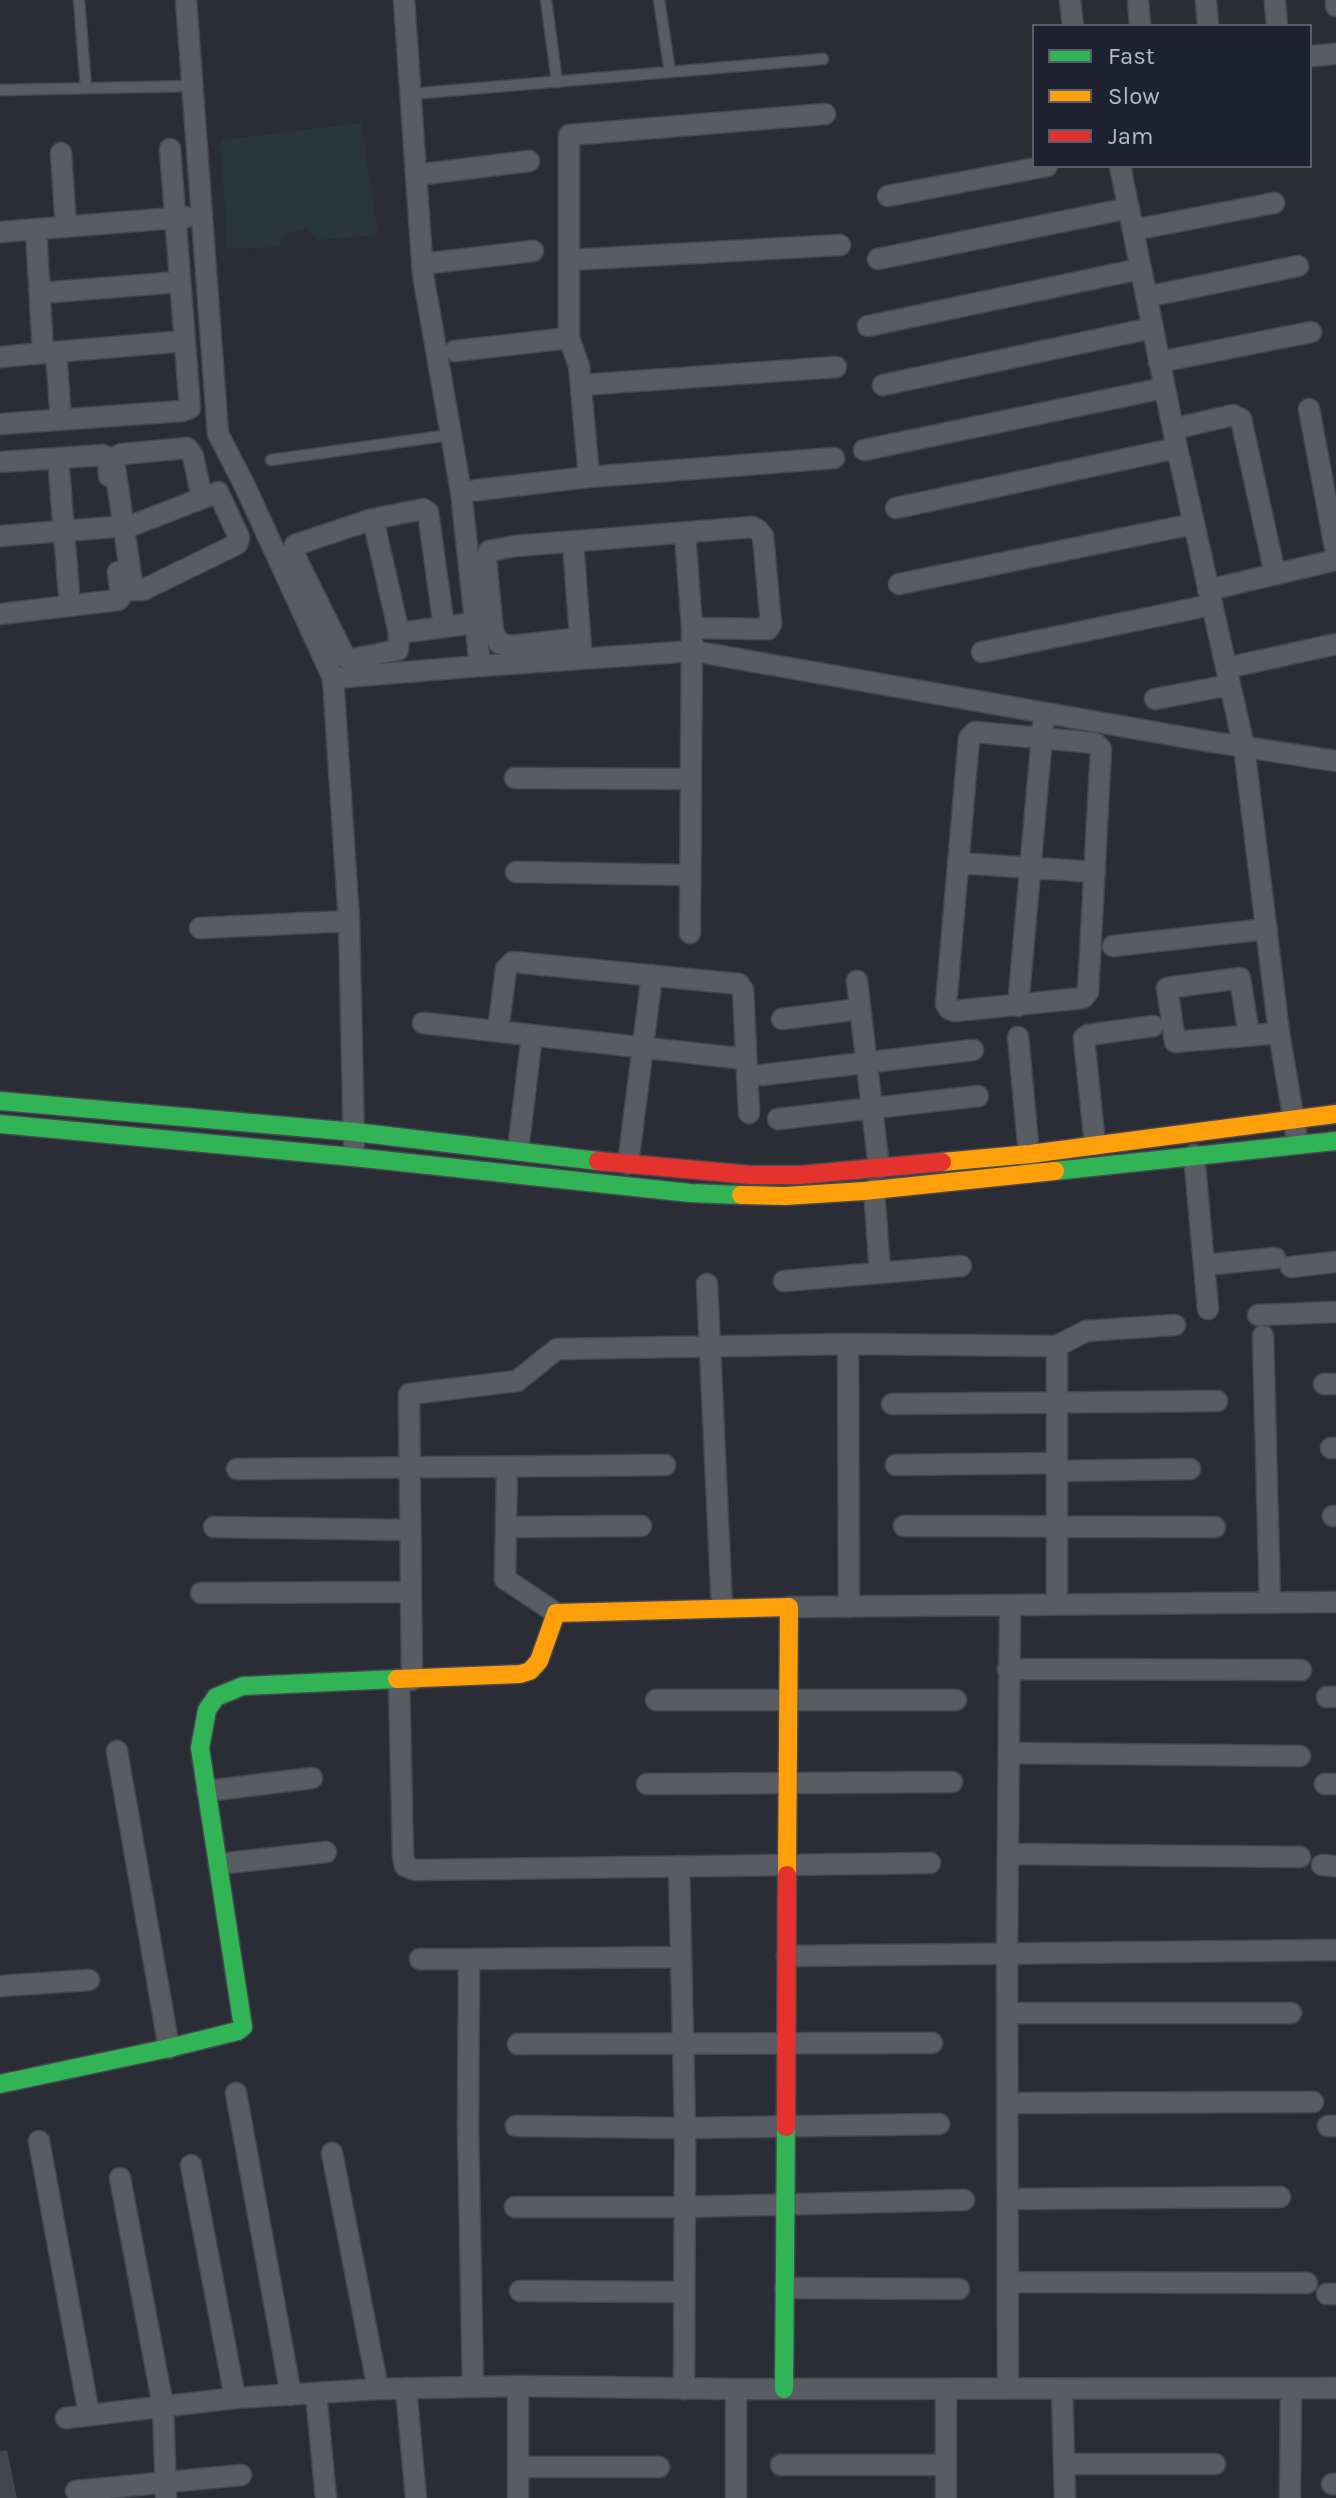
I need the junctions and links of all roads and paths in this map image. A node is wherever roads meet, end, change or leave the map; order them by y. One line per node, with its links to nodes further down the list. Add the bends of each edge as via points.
1 (79, 0): 20 (lane)
2 (186, 0): 19 (street)
3 (404, 0): 22 (street)
4 (546, 0): 18 (lane)
5 (659, 0): 17 (lane)
6 (1070, 0): 10 (street)
7 (1138, 0): 11 (street)
8 (1206, 0): 12 (street)
9 (1275, 0): 13 (street)
10 (1073, 24)
11 (1140, 24)
12 (1208, 24)
13 (1277, 24)
14 (1336, 54): 15 (street)
15 (1312, 56)
16 (823, 59): 17 (lane)
17 (670, 72): 18 (lane)
18 (557, 82): 22 (lane)
19 (192, 86): 20 (lane); 33 (street)
20 (86, 88): 21 (lane)
21 (0, 90)
22 (410, 94): 29 (street)
23 (825, 114): 42 (street, via 569,135)
24 (170, 149): 34 (street)
25 (61, 153): 35 (street)
26 (529, 161): 29 (street)
27 (1036, 168): 30 (street)
28 (1120, 168): 32 (street)
29 (416, 175): 43 (street)
30 (888, 196)
31 (1274, 203): 37 (street)
32 (1129, 208): 37 (street); 41 (street)
33 (202, 216): 34 (street); 65 (street)
34 (175, 218): 35 (street); 46 (street)
35 (66, 227): 36 (street)
36 (36, 229): 38 (street); 47 (street)
37 (1133, 230): 45 (street)
38 (0, 232)
39 (840, 245): 42 (street)
40 (533, 251): 43 (street)
41 (878, 259)
42 (569, 260): 52 (street)
43 (422, 264): 66 (street)
44 (1298, 266): 48 (street)
45 (1140, 269): 48 (street); 49 (street)
46 (180, 282): 47 (street); 53 (street)
47 (40, 293): 55 (street)
48 (1146, 297): 50 (street)
49 (868, 326)
50 (1152, 328): 57 (street); 60 (street)
51 (1311, 332): 57 (street)
52 (569, 338): 54 (street); 59 (street)
53 (185, 341): 55 (street); 63 (street, via 190,408)
54 (455, 351)
55 (50, 353): 56 (street); 63 (street)
56 (0, 357)
57 (1159, 362): 61 (street)
58 (836, 367): 59 (street)
59 (581, 385): 74 (street)
60 (883, 385)
61 (1164, 388): 67 (street); 68 (street)
62 (1309, 409): 86 (street)
63 (61, 420): 64 (street)
64 (0, 424)
65 (218, 434): 69 (street); 75 (street)
66 (450, 435): 72 (lane); 76 (street)
67 (1175, 438): 78 (street); 80 (street); 88 (street, via 1233,415 1241,419)
68 (864, 450)
69 (0, 451)
70 (58, 458): 73 (street); 81 (street, via 107,456); 82 (street)
71 (834, 458): 74 (street)
72 (271, 460)
73 (0, 462)
74 (589, 477): 76 (street)
75 (243, 482): 77 (street); 104 (street)
76 (461, 492): 93 (street)
77 (210, 495): 81 (street); 81 (street, via 187,448 117,456); 81 (street, via 239,537 237,544 143,590 130,585)
78 (896, 508)
79 (373, 519): 94 (street, via 428,512); 96 (street); 96 (street, via 295,545 293,552 345,657 398,650)
80 (1193, 524): 89 (street); 90 (street)
81 (119, 528): 82 (street); 91 (street, via 120,598)
82 (64, 531): 84 (street); 91 (street)
83 (685, 533): 85 (street); 95 (street); 95 (street, via 758,530 763,536 771,624 764,630)
84 (0, 536)
85 (573, 542): 97 (street); 97 (street, via 497,548 486,560 493,631 499,643)
86 (1336, 553)
87 (1336, 560): 88 (street)
88 (1275, 574): 90 (street)
89 (899, 584)
90 (1209, 598): 100 (street); 103 (street)
91 (70, 606): 92 (street)
92 (0, 614)
93 (475, 623): 94 (street); 102 (street)
94 (444, 627): 96 (street)
95 (692, 628): 99 (street)
96 (399, 633)
97 (580, 638): 101 (street)
98 (1336, 644): 103 (street)
99 (693, 651): 101 (street); 106 (street); 111 (street)
100 (982, 652)
101 (582, 659): 102 (street)
102 (480, 666): 104 (street)
103 (1228, 676): 105 (street); 108 (street)
104 (333, 678): 117 (street)
105 (1155, 699)
106 (1045, 713): 107 (street); 108 (street)
107 (1042, 737): 112 (street, via 975,732 969,738); 113 (street); 115 (street, via 1095,743 1101,749)
108 (1244, 747): 109 (street); 119 (street)
109 (1336, 761)
110 (515, 778): 111 (street)
111 (691, 779): 116 (street)
112 (958, 863): 113 (street); 124 (street, via 946,1004 955,1011)
113 (1031, 868): 115 (street); 124 (street)
114 (516, 872): 116 (street)
115 (1095, 872): 124 (street, via 1086,995)
116 (689, 875): 120 (street)
117 (349, 921): 118 (street); 147 (street)
118 (200, 928)
119 (1267, 929): 121 (street); 130 (street)
120 (690, 933)
121 (1113, 946)
122 (652, 975): 129 (street, via 513,962 506,969); 134 (street); 136 (street, via 741,985)
123 (857, 981): 125 (street)
124 (1018, 1006)
125 (860, 1009): 126 (street); 137 (street)
126 (782, 1019)
127 (423, 1023): 129 (street)
128 (1153, 1026): 149 (street, via 1084,1038)
129 (498, 1031): 131 (street)
130 (1279, 1033): 132 (street); 145 (street)
131 (532, 1035): 134 (street); 151 (street)
132 (1249, 1035): 132 (street, via 1240,978 1167,988 1175,1042)
133 (1018, 1037): 154 (street)
134 (643, 1048): 136 (street); 155 (street)
135 (973, 1050): 137 (street)
136 (746, 1059): 142 (street)
137 (867, 1063): 138 (street); 141 (street)
138 (762, 1075)
139 (978, 1096): 141 (street)
140 (0, 1101): 147 (street)
141 (873, 1109): 144 (street); 156 (street)
142 (749, 1113)
143 (1336, 1114): 145 (street)
144 (778, 1119)
145 (1295, 1119): 149 (street); 150 (street)
146 (0, 1124): 153 (street)
147 (355, 1132): 151 (street); 153 (street)
148 (1336, 1141): 150 (street)
149 (1095, 1145): 154 (street)
150 (1297, 1145): 152 (street)
151 (518, 1150): 155 (street)
152 (1194, 1155): 154 (street); 159 (street)
153 (353, 1157): 157 (street, via 690,1193 785,1196)
154 (1030, 1163): 156 (street); 157 (street)
155 (628, 1164): 156 (street, via 751,1175)
156 (879, 1168)
157 (874, 1189): 161 (street)
158 (1336, 1262): 159 (street)
159 (1204, 1265): 164 (street)
160 (961, 1266): 161 (street)
161 (880, 1273): 162 (street)
162 (784, 1281)
163 (707, 1284): 171 (street)
164 (1208, 1309)
165 (1336, 1312): 166 (street)
166 (1258, 1315)
167 (1175, 1325): 170 (street, via 1086,1331)
168 (1263, 1336): 193 (street)
169 (848, 1344): 170 (street); 171 (street); 196 (street)
170 (1057, 1346): 174 (street)
171 (710, 1348): 179 (street, via 557,1349 517,1381 409,1394); 197 (street)
172 (1217, 1401): 174 (street)
173 (892, 1404): 174 (street)
174 (1058, 1404): 178 (street)
175 (665, 1465): 177 (street)
176 (896, 1465): 178 (street)
177 (507, 1467): 179 (street); 185 (street)
178 (1058, 1467): 181 (street); 187 (street)
179 (409, 1468): 180 (street); 188 (street)
180 (237, 1469)
181 (1190, 1469)
182 (641, 1526): 185 (street)
183 (904, 1526): 187 (street)
184 (214, 1527): 188 (street)
185 (506, 1527): 198 (street, via 505,1579)
186 (1215, 1527): 187 (street)
187 (1059, 1528): 192 (street)
188 (409, 1530): 189 (street)
189 (409, 1592): 190 (street); 201 (street)
190 (201, 1593)
191 (1336, 1602): 193 (street)
192 (1057, 1603): 193 (street); 194 (street)
193 (1270, 1603)
194 (1010, 1605): 196 (street); 199 (street)
195 (789, 1607): 196 (street); 197 (street); 202 (street)
196 (849, 1607)
197 (722, 1608): 198 (street)
198 (556, 1613): 201 (street, via 539,1661 530,1671)
199 (1008, 1669): 200 (street); 206 (street)
200 (1301, 1670)
201 (406, 1680): 212 (street, via 226,1691 207,1710 201,1733); 218 (street, via 405,1866)
202 (788, 1699): 203 (street); 204 (street); 210 (street)
203 (656, 1700)
204 (956, 1700)
205 (117, 1751): 234 (street)
206 (1009, 1753): 207 (street); 214 (street)
207 (1300, 1756)
208 (312, 1778): 212 (street)
209 (952, 1782): 210 (street)
210 (788, 1783): 211 (street); 219 (street)
211 (647, 1784)
212 (207, 1791): 217 (street)
213 (326, 1852): 217 (street)
214 (1009, 1854): 215 (street); 221 (street)
215 (1300, 1857)
216 (930, 1863): 219 (street)
217 (219, 1864): 234 (street, via 243,2027)
218 (679, 1866): 219 (street); 223 (street)
219 (787, 1866): 222 (street)
220 (1336, 1950): 221 (street)
221 (1007, 1953): 222 (street); 228 (street)
222 (787, 1956): 230 (street)
223 (681, 1957): 225 (street); 233 (street)
224 (420, 1959): 225 (street)
225 (469, 1959): 260 (street)
226 (89, 1980): 227 (street)
227 (0, 1986)
228 (1007, 2013): 229 (street); 238 (street)
229 (1291, 2013)
230 (786, 2043): 231 (street); 233 (street); 241 (street)
231 (932, 2043)
232 (518, 2044): 233 (street)
233 (683, 2045): 242 (street)
234 (169, 2048): 235 (street)
235 (0, 2084)
236 (236, 2093): 272 (street)
237 (1313, 2102): 238 (street)
238 (1008, 2103): 248 (street)
239 (939, 2124): 241 (street)
240 (516, 2126): 242 (street)
241 (786, 2127): 242 (street); 250 (street)
242 (685, 2128): 252 (street)
243 (39, 2141): 275 (street)
244 (332, 2153): 264 (street)
245 (191, 2165): 273 (street)
246 (120, 2178): 274 (street)
247 (1280, 2197): 248 (street)
248 (1008, 2199): 253 (street)
249 (964, 2200): 250 (street)
250 (785, 2204): 252 (street); 255 (street)
251 (515, 2207): 252 (street)
252 (684, 2207): 258 (street)
253 (1009, 2282): 254 (street); 269 (street)
254 (1307, 2283)
255 (785, 2288): 256 (street); 267 (street)
256 (959, 2289)
257 (520, 2291): 258 (street)
258 (683, 2292): 265 (street)
259 (518, 2386): 260 (street); 265 (street); 281 (street)
260 (473, 2387): 261 (street)
261 (406, 2388): 264 (street); 287 (street)
262 (1291, 2388): 263 (street); 270 (street); 292 (street)
263 (1336, 2388)
264 (378, 2389): 271 (street)
265 (684, 2389): 266 (street)
266 (736, 2389): 267 (street); 289 (street)
267 (784, 2389): 268 (street)
268 (946, 2389): 269 (street); 280 (street)
269 (1008, 2389): 270 (street)
270 (1062, 2389): 277 (street)
271 (316, 2394): 272 (street); 286 (street)
272 (291, 2395): 273 (street)
273 (235, 2398): 274 (street)
274 (163, 2406): 275 (street); 284 (street)
275 (89, 2414): 276 (street)
276 (66, 2418)
277 (1064, 2464): 278 (street); 291 (street)
278 (1215, 2464)
279 (781, 2465): 280 (street)
280 (946, 2465): 290 (street)
281 (518, 2467): 282 (street); 288 (street)
282 (659, 2467)
283 (241, 2475): 284 (street)
284 (165, 2490): 285 (street)
285 (76, 2491)
286 (326, 2498)
287 (416, 2498)
288 (518, 2498)
289 (736, 2498)
290 (946, 2498)
291 (1065, 2498)
292 (1290, 2498)

